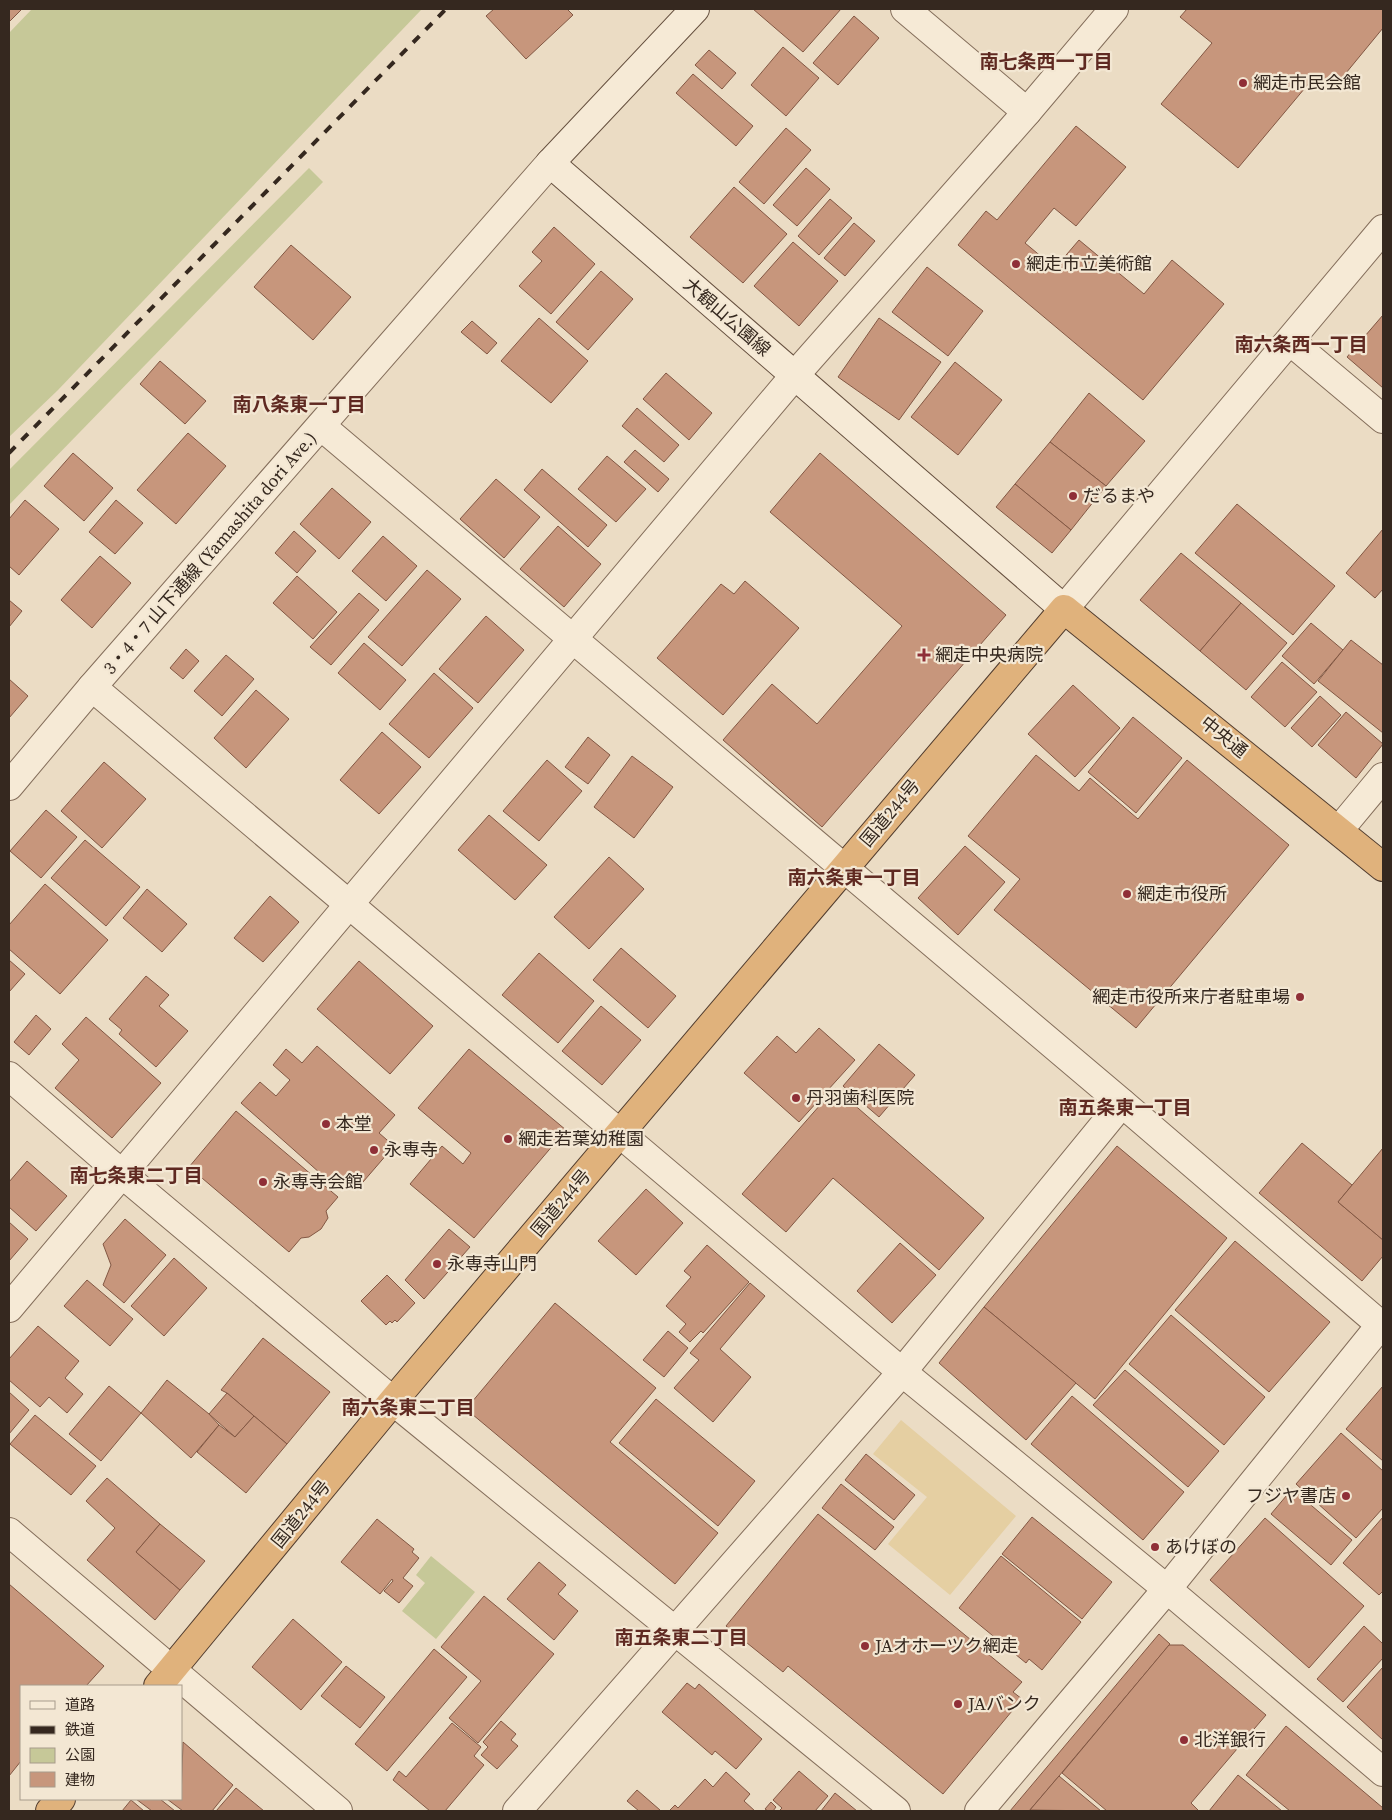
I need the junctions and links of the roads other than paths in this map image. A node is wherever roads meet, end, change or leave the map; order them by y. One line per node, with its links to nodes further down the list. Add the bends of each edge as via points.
1 (694, 9): 5 (street)
2 (905, 9): 4 (street)
3 (1114, 9): 4 (street)
4 (1027, 112): 8 (street)
5 (550, 163): 8 (street, 大観山公園線); 10 (street, 3・4・7 山下通線 (Yamashita dori Ave.))
6 (1383, 229): 7 (street)
7 (1290, 341): 9 (street); 11 (street)
8 (795, 375): 11 (street, 大観山公園線); 12 (street)
9 (1383, 419)
10 (321, 426): 12 (street); 13 (street, 3・4・7 山下通線 (Yamashita dori Ave.))
11 (1064, 608): 16 (highway, 中央通); 18 (highway, 国道244号)
12 (572, 640): 18 (street); 19 (street)
13 (92, 686): 15 (street, 3・4・7 山下通線 (Yamashita dori Ave.)); 19 (street)
14 (1383, 777): 16 (street)
15 (9, 786)
16 (1339, 830): 17 (highway, 中央通)
17 (1383, 867)
18 (842, 869): 21 (street); 22 (highway, 国道244号)
19 (349, 904): 22 (street); 23 (street)
20 (9, 1076): 23 (street)
21 (1122, 1104): 25 (street); 26 (street)
22 (621, 1133): 26 (street); 27 (highway, 国道244号)
23 (122, 1174): 24 (street); 27 (street)
24 (9, 1308)
25 (1382, 1325): 29 (street)
26 (902, 1372): 29 (street); 30 (street)
27 (393, 1401): 30 (street); 31 (highway, 国道244号)
28 (9, 1532): 31 (street)
29 (1167, 1589): 33 (street); 39 (street)
30 (676, 1630): 37 (street); 38 (street)
31 (165, 1678)
32 (182, 1691): 36 (street)
33 (1383, 1772)
34 (60, 1800): 35 (highway)
35 (50, 1811)
36 (338, 1811)
37 (517, 1811)
38 (896, 1811)
39 (979, 1811)

